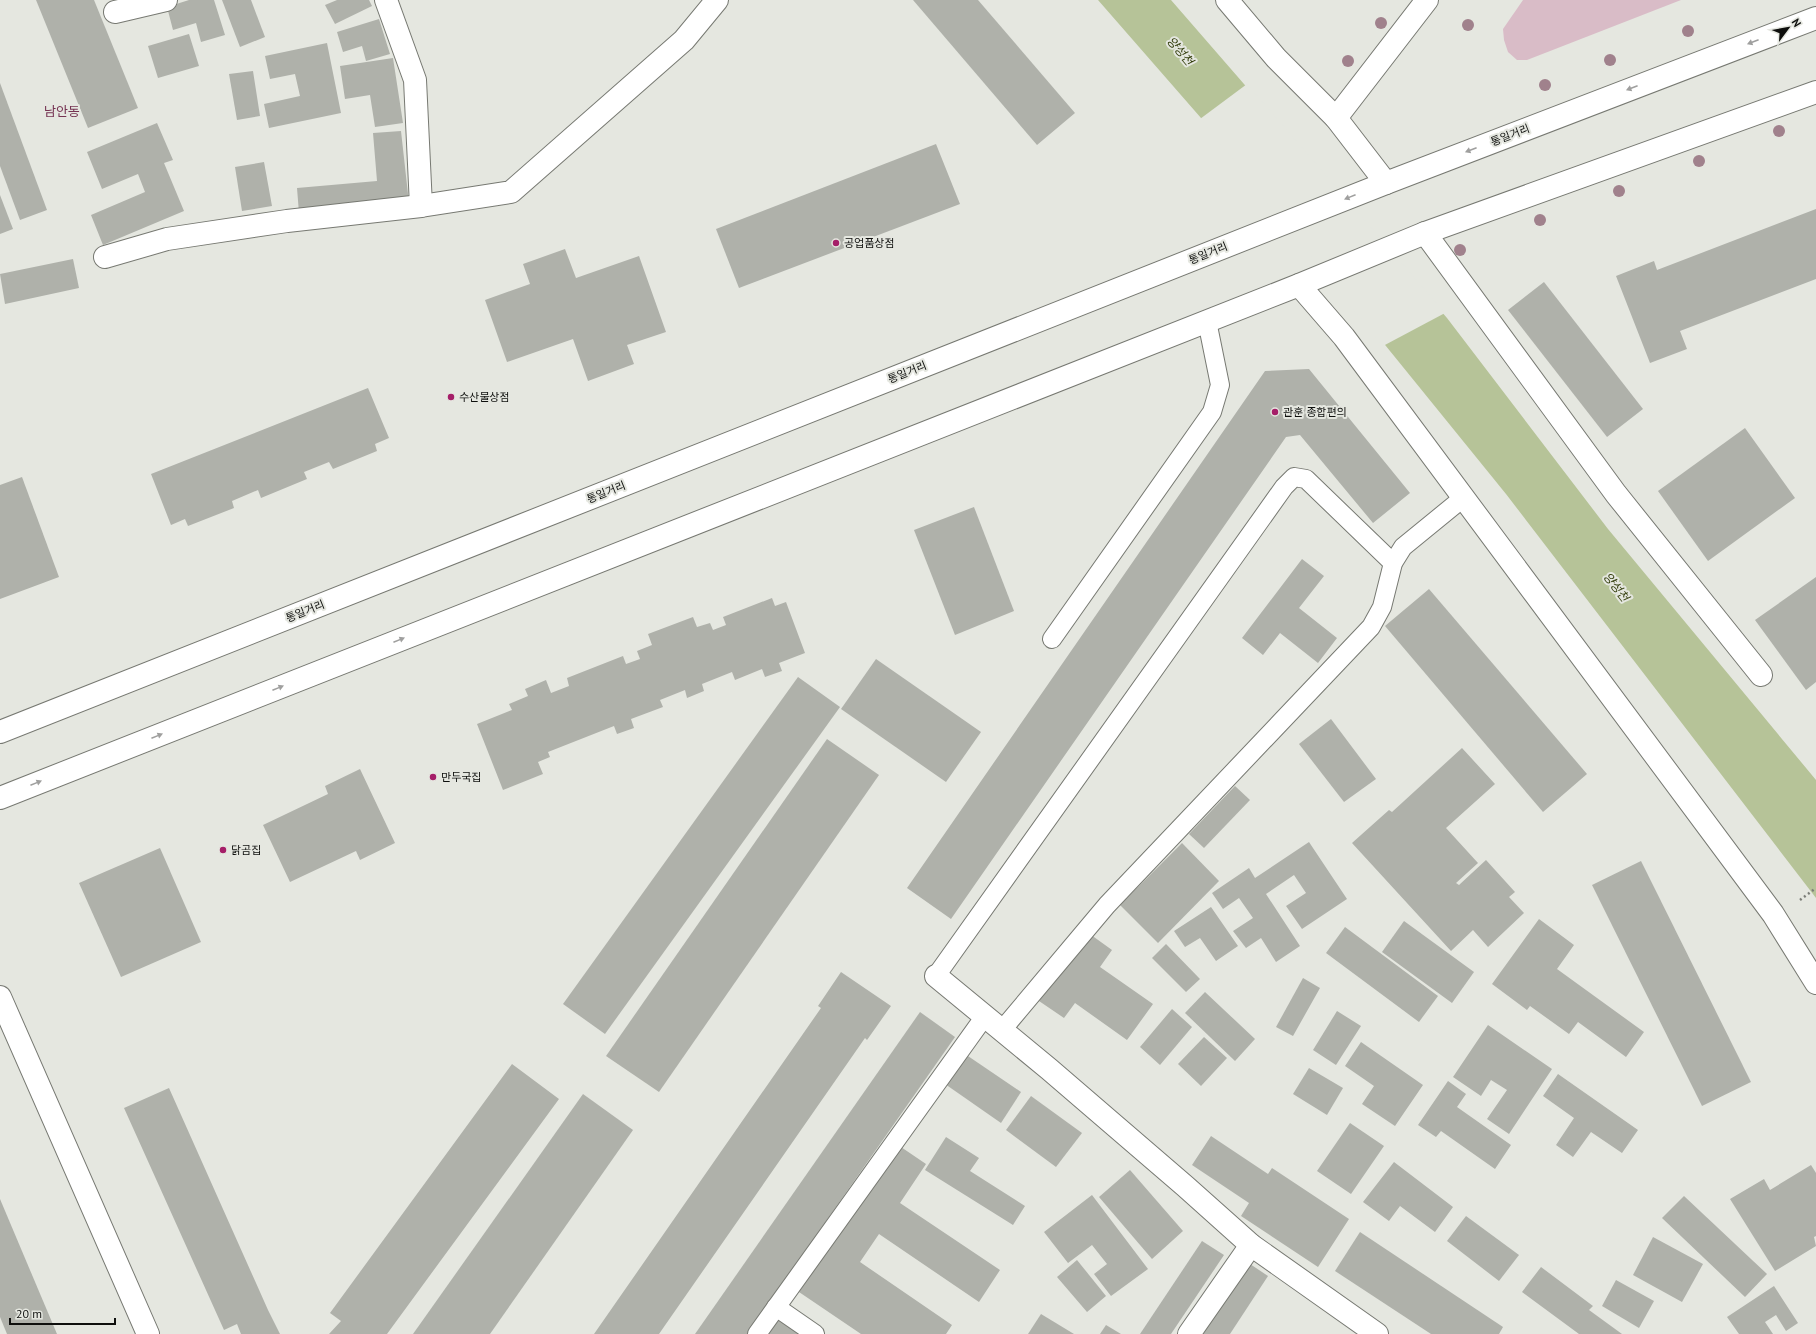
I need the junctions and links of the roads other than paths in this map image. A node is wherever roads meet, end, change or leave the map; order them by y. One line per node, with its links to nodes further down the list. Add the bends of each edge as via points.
1 (166, 0): 6 (main road)
2 (386, 0): 11 (main road, via 414,80)
3 (717, 0): 11 (main road, via 684,40 511,192)
4 (1227, 0): 9 (main road, via 1276,58)
5 (1427, 0): 9 (main road)
6 (115, 12)
7 (1816, 18): 10 (main road, 통일거리, one-way to 10)
8 (1816, 92): 12 (main road)
9 (1336, 118): 10 (main road)
10 (1386, 183): 20 (main road, 통일거리, one-way to 20)
11 (421, 206): 13 (main road, via 287,221 167,239)
12 (1425, 233): 14 (main road); 19 (main road, via 1616,494)
13 (105, 257)
14 (1299, 285): 15 (main road); 16 (main road, via 1344,337)
15 (1207, 321): 18 (lane, via 1220,385 1212,412); 21 (main road, one-way to 15)
16 (1463, 498): 17 (lane, via 1403,547); 23 (main road, via 1773,914)
17 (1393, 563): 22 (lane, via 1306,479 1294,477 1284,487); 26 (lane, via 1382,607 1371,627 1107,905)
18 (1052, 638)
19 (1761, 675)
20 (0, 732)
21 (0, 798)
22 (936, 976): 25 (main road)
23 (1816, 983)
24 (0, 997): 29 (main road)
25 (985, 1016): 26 (main road); 28 (lane)
26 (1002, 1030): 27 (main road, via 1185,1186)
27 (1250, 1245): 32 (main road); 33 (main road)
28 (776, 1307): 30 (lane); 31 (lane)
29 (148, 1334)
30 (757, 1334)
31 (815, 1334)
32 (1189, 1334)
33 (1377, 1334)

